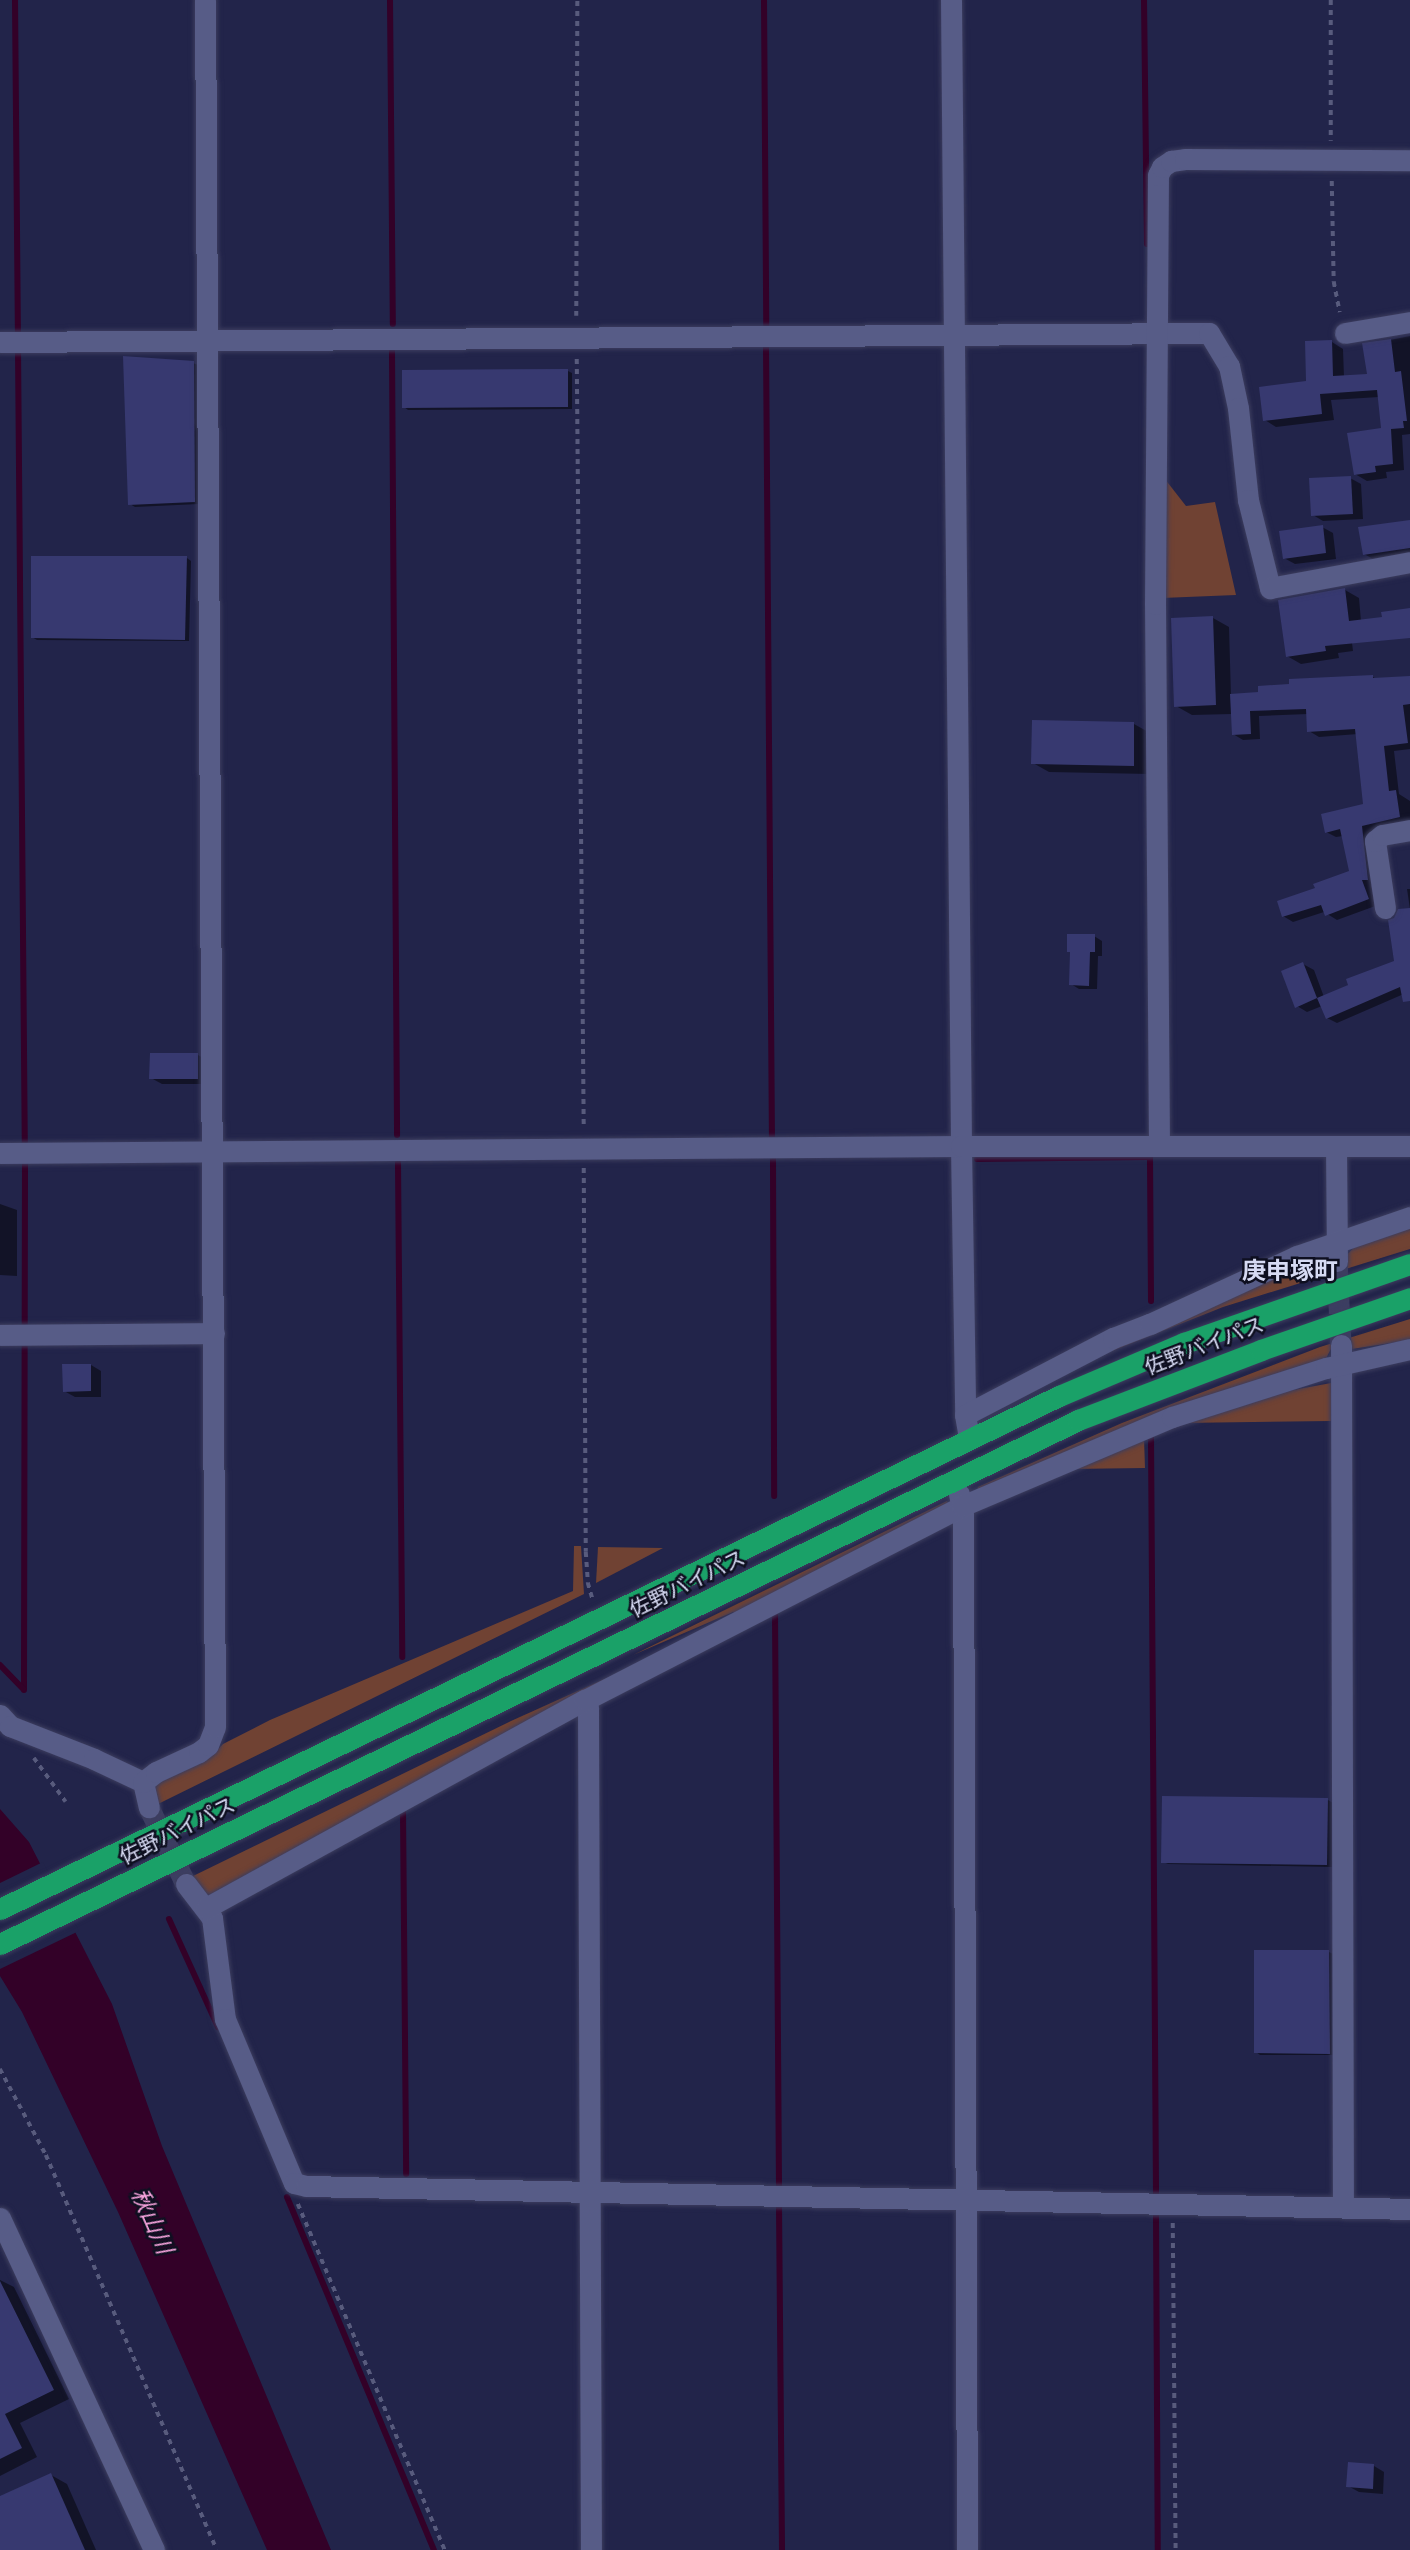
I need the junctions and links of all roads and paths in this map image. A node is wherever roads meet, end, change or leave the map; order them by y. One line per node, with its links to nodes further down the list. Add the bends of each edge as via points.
1 (205, 0): 11 (street)
2 (577, 0): 9 (path)
3 (951, 0): 8 (street)
4 (1410, 160): 7 (street, via 1185,159 1162,167 1158,176)
5 (1410, 322): 6 (street)
6 (1345, 333)
7 (1159, 335): 8 (street); 12 (street, via 1209,333 1229,366 1248,500 1270,588); 16 (street, via 1155,617)
8 (954, 336): 9 (street); 15 (street)
9 (576, 339): 11 (street); 19 (path)
10 (0, 342): 11 (street)
11 (208, 342): 20 (street)
12 (1410, 562)
13 (1410, 830): 14 (street, via 1382,835 1375,841)
14 (1385, 908)
15 (961, 1146): 16 (street); 19 (street); 30 (street)
16 (1159, 1146): 17 (street)
17 (1336, 1146): 18 (street); 23 (street)
18 (1410, 1146)
19 (584, 1149): 20 (street); 34 (path, via 586,1552 588,1583)
20 (214, 1152): 21 (street); 26 (street)
21 (0, 1153)
22 (1410, 1217): 23 (street)
23 (1337, 1252): 30 (street, via 1297,1256 1113,1338)
24 (1410, 1264): 31 (highway, 佐野バイパス, via 1184,1343)
25 (1410, 1298): 32 (highway, 佐野バイパス, via 1090,1416)
26 (214, 1333): 27 (street); 37 (street, via 215,1727 208,1745 199,1752)
27 (0, 1335)
28 (1410, 1349): 29 (street)
29 (1340, 1355): 33 (street, via 1141,1428); 49 (street)
30 (965, 1415): 31 (street)
31 (969, 1438): 34 (highway, 佐野バイパス)
32 (952, 1480): 33 (street); 43 (highway, 佐野バイパス)
33 (962, 1506): 35 (street); 47 (street)
34 (601, 1616): 42 (highway, 佐野バイパス)
35 (585, 1700): 41 (street); 46 (street, via 589,1707)
36 (5, 1720): 37 (street); 38 (path)
37 (143, 1782): 39 (street)
38 (66, 1802)
39 (149, 1807)
40 (186, 1884): 41 (street)
41 (206, 1908): 45 (street, via 215,1937 225,2019)
42 (0, 1909)
43 (0, 1944)
44 (0, 2069): 53 (path, via 46,2155)
45 (294, 2183): 46 (street); 54 (path, via 302,2218)
46 (588, 2191): 47 (street); 55 (street)
47 (965, 2200): 48 (street); 56 (street)
48 (1172, 2204): 49 (street); 57 (path)
49 (1343, 2206): 50 (street)
50 (1410, 2209)
51 (0, 2218): 52 (street)
52 (154, 2550)
53 (217, 2550)
54 (444, 2550)
55 (591, 2550)
56 (967, 2550)
57 (1175, 2550)

